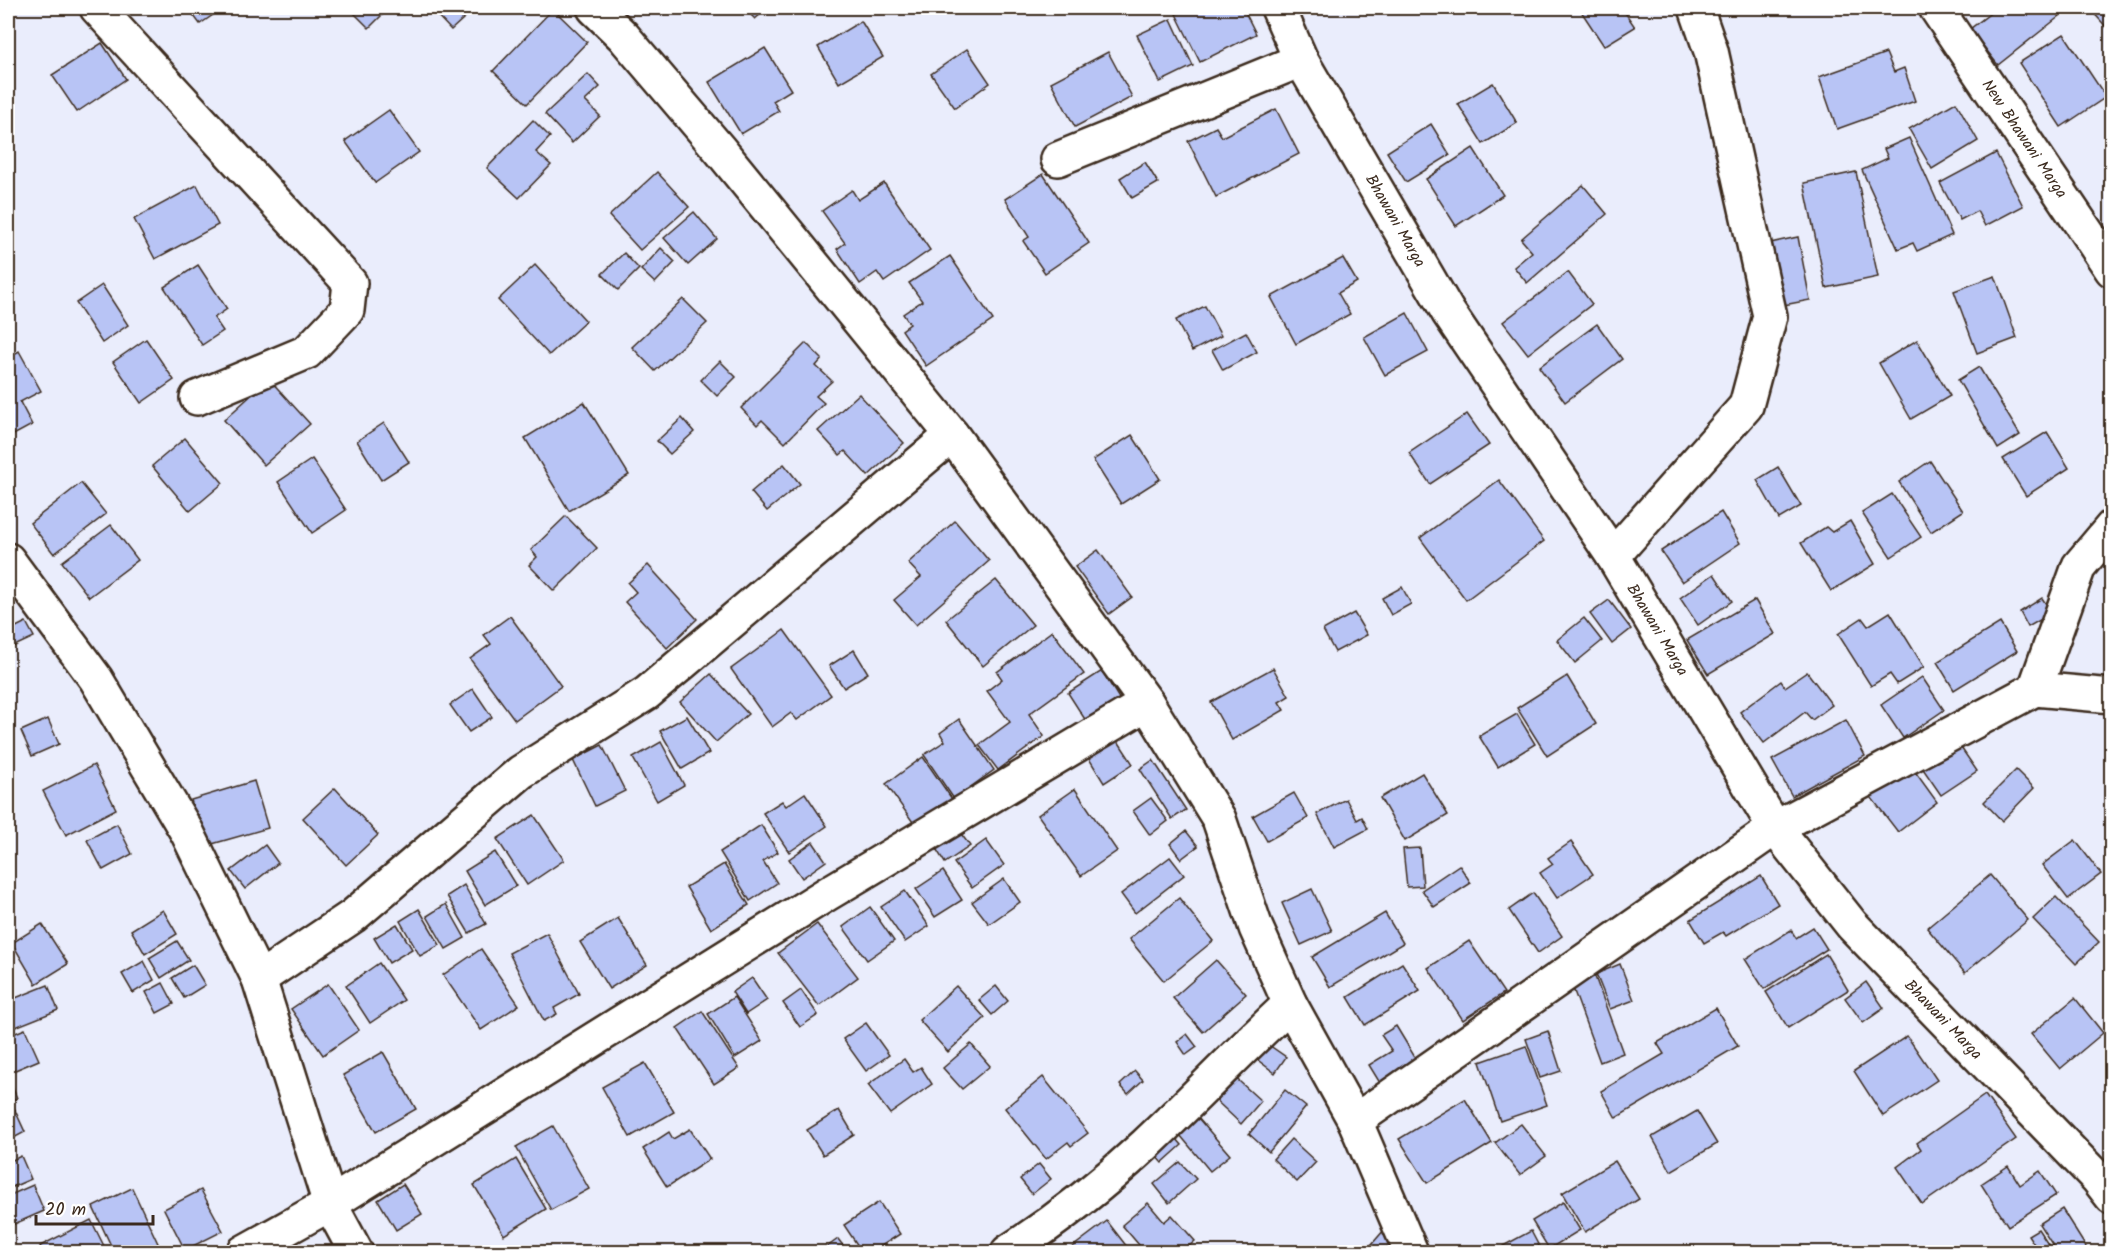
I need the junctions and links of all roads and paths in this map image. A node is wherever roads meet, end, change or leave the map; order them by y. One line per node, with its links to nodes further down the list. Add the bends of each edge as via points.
1 (97, 8): 9 (street, via 350,283 346,310 307,352)
2 (594, 8): 10 (street, via 623,36 720,150)
3 (1278, 8): 6 (street, Bhawani Marga)
4 (1696, 8): 12 (street, via 1711,51 1770,316 1746,406)
5 (1936, 8): 8 (street, New Bhawani Marga)
6 (1300, 60): 7 (street); 12 (street, Bhawani Marga, via 1448,312)
7 (1058, 159)
8 (2112, 270)
9 (197, 398)
10 (952, 435): 16 (street); 18 (street, via 647,693 521,772 353,916)
11 (2112, 527): 14 (street, via 2079,566)
12 (1613, 556): 17 (street, Bhawani Marga)
13 (8, 560): 18 (street, via 96,679 187,832)
14 (2035, 689): 15 (street); 17 (street)
15 (2112, 696)
16 (1147, 703): 19 (street, via 1220,819 1256,928); 22 (street, via 827,894)
17 (1775, 828): 20 (street); 21 (street, Bhawani Marga, via 1852,925)
18 (259, 979): 22 (street)
19 (1290, 1004): 20 (street); 25 (street, via 1145,1146)
20 (1355, 1121): 26 (street)
21 (2112, 1197)
22 (330, 1204): 23 (street); 24 (street)
23 (244, 1252)
24 (356, 1252)
25 (1008, 1252)
26 (1411, 1252)

